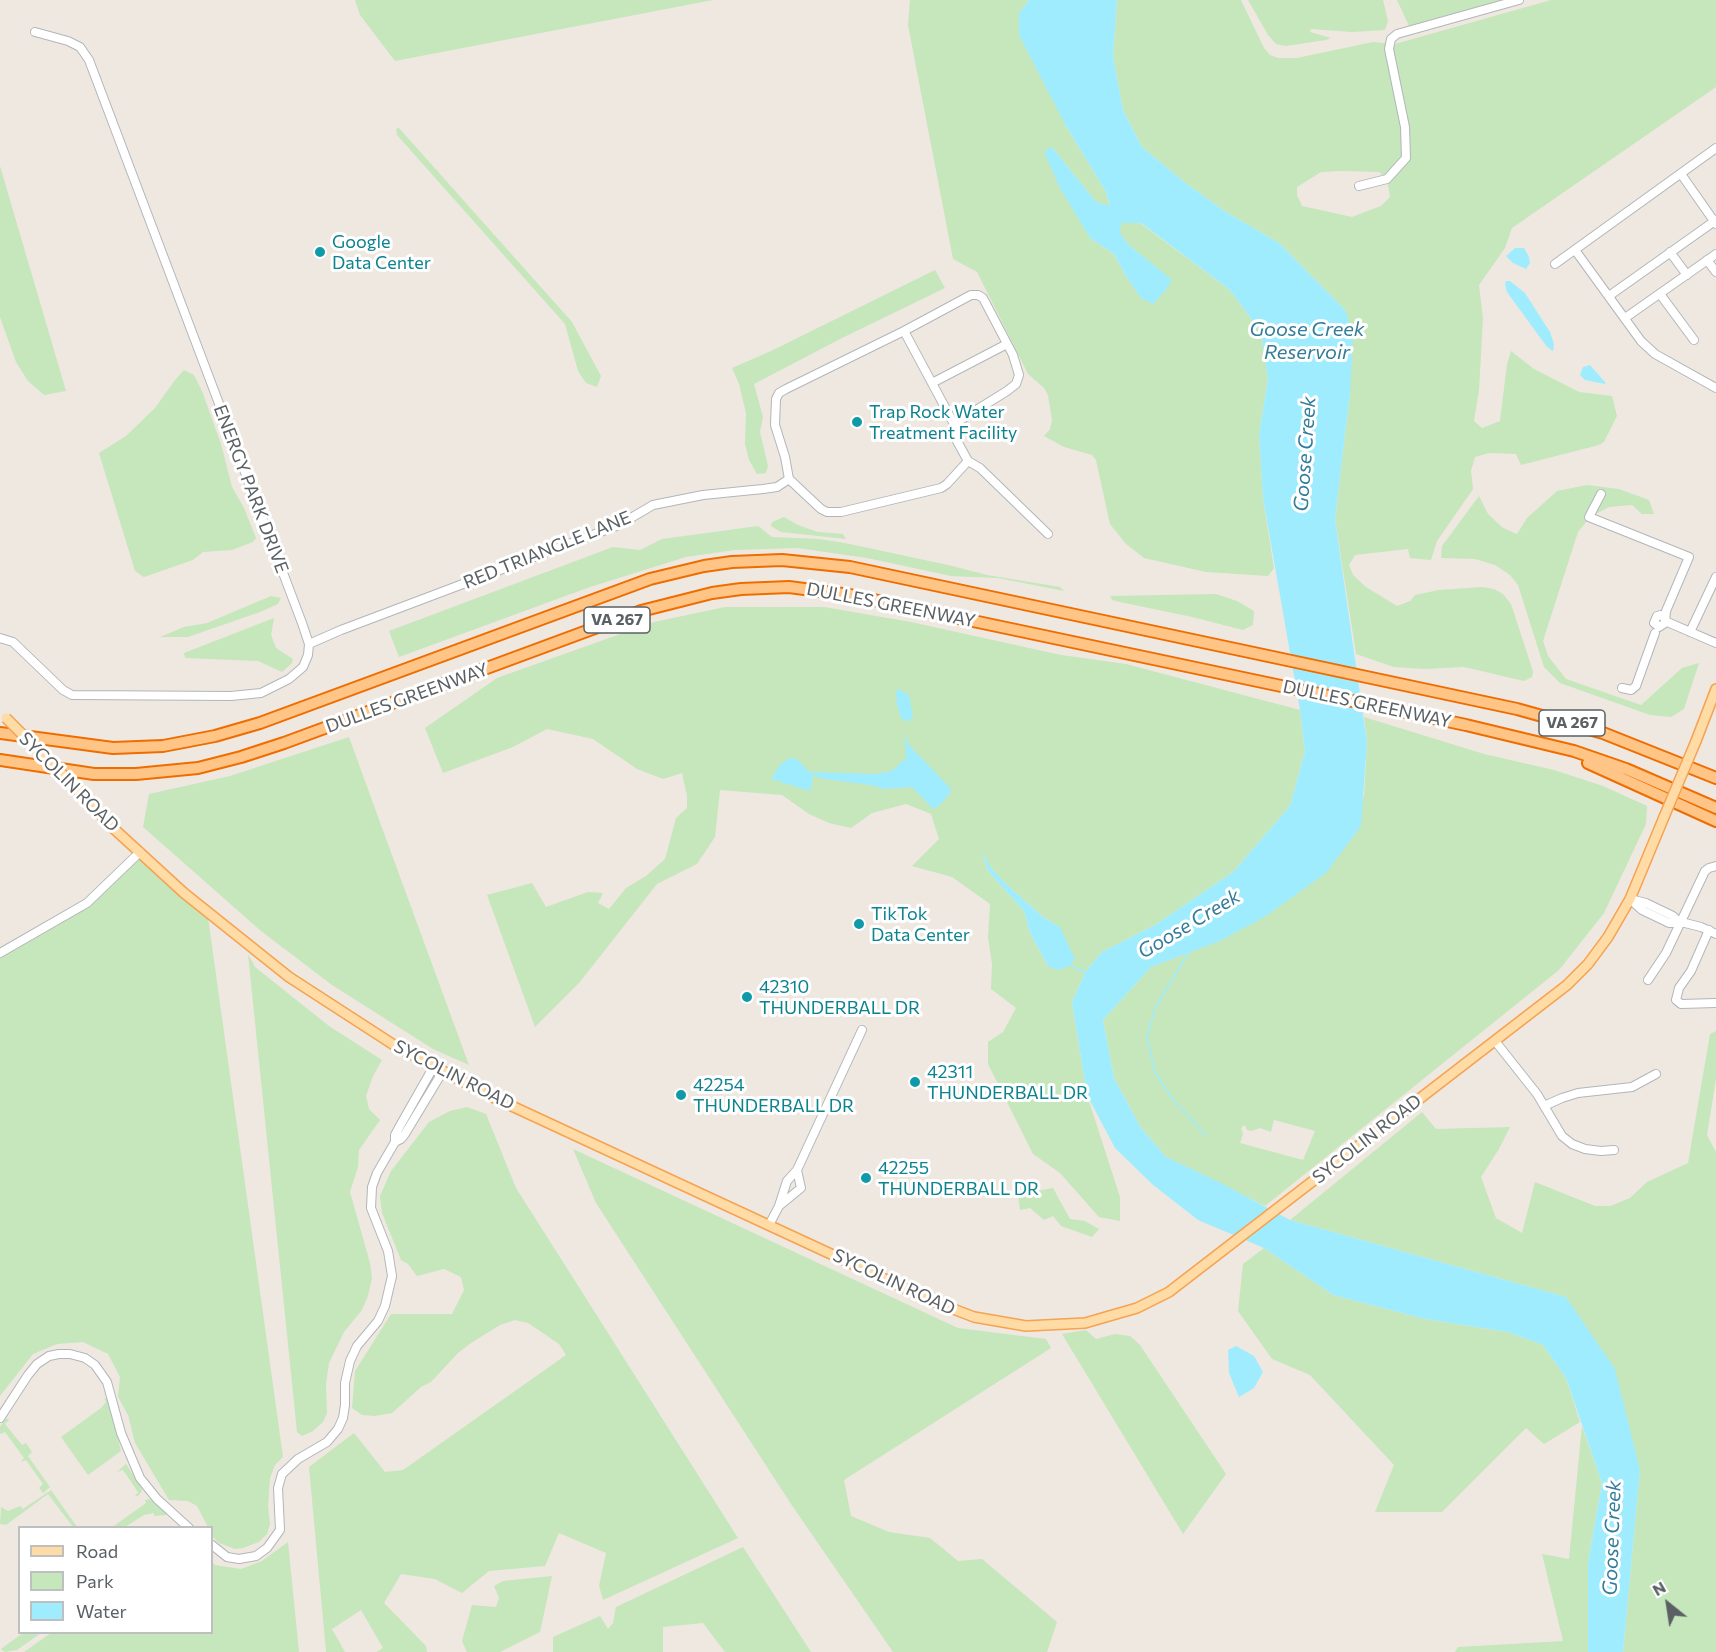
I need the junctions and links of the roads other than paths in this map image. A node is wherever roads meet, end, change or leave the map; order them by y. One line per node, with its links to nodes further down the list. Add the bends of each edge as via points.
1 (1519, 0): 5 (street, via 1397,34 1391,39 1389,49 1405,127 1406,158 1387,179)
2 (35, 32): 32 (street, ENERGY PARK DRIVE, via 80,47 89,60)
3 (1716, 148): 4 (street)
4 (1680, 174): 6 (street); 7 (street)
5 (1359, 186)
6 (1715, 222): 8 (street)
7 (1575, 250): 11 (street); 15 (street)
8 (1670, 252): 13 (street); 15 (street)
9 (1716, 254): 10 (street)
10 (1707, 260): 12 (street); 13 (street)
11 (1555, 264)
12 (1716, 272)
13 (1687, 275): 14 (street)
14 (1660, 294): 16 (street); 18 (street)
15 (1609, 296): 16 (street)
16 (1625, 318): 21 (street, via 1655,354)
17 (904, 331): 19 (street, via 971,295 978,295); 20 (street); 24 (street, via 779,393 775,425)
18 (1694, 340)
19 (1007, 344): 20 (street); 22 (street, via 1018,368 1016,384)
20 (932, 383): 22 (street)
21 (1716, 388)
22 (954, 424): 23 (street, via 957,441)
23 (968, 461): 24 (street, via 941,488 841,512 821,509); 26 (street)
24 (789, 479): 32 (street, RED TRIANGLE LANE, via 777,487 703,495 653,506 620,525)
25 (1601, 494): 28 (street, via 1588,517 1689,557)
26 (1048, 534)
27 (1716, 577): 29 (street)
28 (1662, 622): 29 (street); 33 (street, via 1636,686 1631,690)
29 (1690, 632): 31 (street)
30 (0, 638): 32 (street, via 13,642 72,695 261,693 303,667)
31 (1716, 643)
32 (309, 644)
33 (1622, 688)
34 (1716, 689): 38 (main road, SYCOLIN ROAD)
35 (1716, 705): 38 (main road, SYCOLIN ROAD)
36 (3, 715): 44 (main road, SYCOLIN ROAD, bridge)
37 (0, 733): 41 (highway, DULLES GREENWAY / VA 267, via 113,748 163,746 215,736 271,719 630,586 676,572 782,560 850,567 1422,688 1575,724)
38 (1696, 741): 46 (main road, SYCOLIN ROAD, bridge)
39 (1540, 745): 40 (highway, DULLES GREENWAY / VA 267, via 1247,678 831,591 789,587 741,589 685,598 641,611 223,762 159,773 116,775); 42 (highway, DULLES GREENWAY / VA 267, via 1574,751 1626,769); 43 (highway)
40 (0, 760)
41 (1716, 778)
42 (1716, 808)
43 (1716, 821)
44 (141, 852): 49 (street, via 87,903); 54 (main road, SYCOLIN ROAD, via 184,893 289,977 394,1045)
45 (1716, 866): 47 (street, via 1705,871)
46 (1630, 899): 47 (street, via 1646,903); 53 (main road, SYCOLIN ROAD, via 1588,964 1568,985)
47 (1680, 923): 48 (street); 50 (street)
48 (1712, 932): 51 (street, via 1676,1000 1682,1004)
49 (0, 953)
50 (1648, 980)
51 (1716, 1003)
52 (862, 1030): 58 (street)
53 (1495, 1041): 56 (street); 60 (main road, SYCOLIN ROAD, via 1169,1292 1128,1311 1085,1323 1026,1326 957,1311)
54 (438, 1068): 60 (main road, SYCOLIN ROAD, via 488,1095); 63 (street, via 405,1134 395,1142 377,1173 371,1197 374,1219 388,1251 390,1294 378,1321 350,1361 343,1419 330,1439 282,1474 278,1488 280,1530 267,1548 256,1556 239,1559 227,1557)
55 (1656, 1074): 56 (street, via 1632,1088 1578,1093)
56 (1544, 1106): 57 (street, via 1559,1132 1572,1144 1595,1151)
57 (1614, 1150)
58 (796, 1170): 59 (street, via 787,1181); 59 (street, via 801,1188)
59 (779, 1206): 60 (street)
60 (770, 1225)
61 (0, 1418): 62 (street, via 37,1364 59,1354 85,1358 107,1382 121,1433 140,1478)
62 (188, 1526)
63 (213, 1546)

